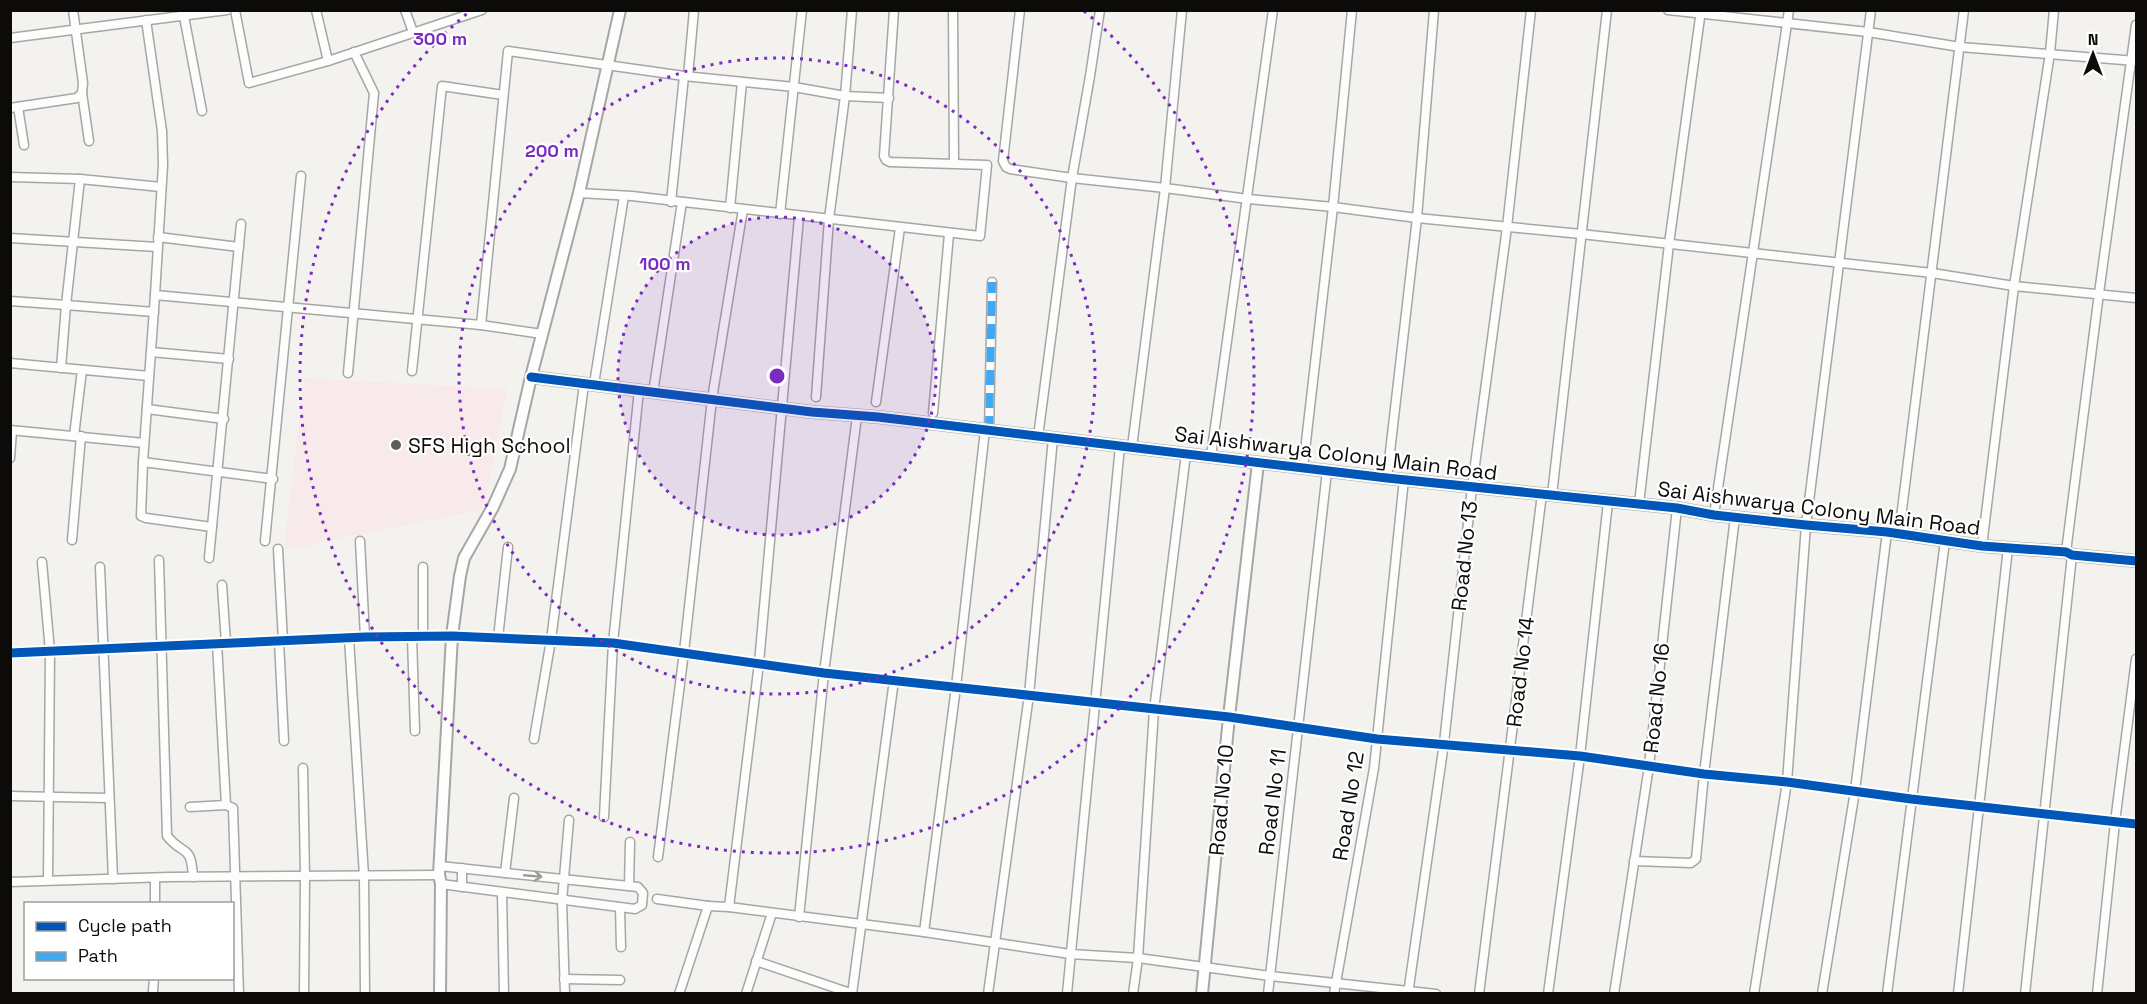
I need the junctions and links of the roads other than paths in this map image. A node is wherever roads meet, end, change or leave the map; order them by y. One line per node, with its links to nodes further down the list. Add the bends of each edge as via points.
1 (73, 10): 32 (street)
2 (141, 10): 29 (street)
3 (235, 10): 40 (street, via 249,83)
4 (316, 10): 40 (street)
5 (405, 10): 33 (street)
6 (482, 10): 33 (street)
7 (620, 10): 41 (street)
8 (694, 10): 42 (street)
9 (802, 10): 44 (street)
10 (852, 10): 47 (street)
11 (894, 10): 48 (street)
12 (953, 10): 53 (street)
13 (1020, 10): 56 (street, via 1003,161 1010,169)
14 (1100, 10): 56 (street)
15 (1182, 10): 59 (street)
16 (1273, 10): 62 (street)
17 (1352, 10): 65 (street)
18 (1434, 10): 70 (street)
19 (1531, 10): 73 (street, Road No 13)
20 (1607, 10): 76 (street, Road No 14)
21 (1668, 10): 27 (street)
22 (1790, 10): 30 (street)
23 (1871, 10): 34 (street)
24 (1964, 10): 36 (street)
25 (2054, 10): 38 (street)
26 (225, 11): 28 (street)
27 (1701, 12): 30 (street); 80 (street)
28 (184, 13): 29 (street); 50 (street)
29 (144, 21): 32 (street); 58 (street, via 162,131)
30 (1788, 23): 34 (street); 83 (street)
31 (2136, 25): 39 (street)
32 (77, 28): 35 (street); 45 (street)
33 (413, 32): 37 (street)
34 (1868, 32): 36 (street); 84 (street)
35 (10, 38)
36 (1960, 46): 38 (street); 85 (street)
37 (354, 52): 40 (street); 96 (street, via 374,93)
38 (2050, 53): 39 (street); 87 (street)
39 (2135, 61): 88 (street)
40 (328, 62)
41 (606, 64): 42 (street); 46 (street, via 508,51); 60 (street)
42 (686, 76): 43 (street); 63 (street)
43 (742, 82): 44 (street); 66 (street)
44 (794, 87): 47 (street); 68 (street)
45 (82, 93): 49 (street, via 77,98); 51 (street)
46 (503, 95): 97 (street, via 442,86); 98 (street)
47 (845, 96): 48 (street); 71 (street)
48 (890, 98): 53 (street, via 886,160)
49 (14, 108): 52 (street)
50 (202, 111)
51 (89, 141)
52 (24, 145)
53 (954, 163): 75 (street, via 987,165 980,236)
54 (301, 176): 94 (street)
55 (10, 177): 57 (street)
56 (1072, 178): 59 (street); 123 (street)
57 (80, 179): 58 (street); 79 (street)
58 (161, 187): 77 (street)
59 (1165, 188): 62 (street); 126 (street)
60 (579, 194): 61 (street); 99 (street)
61 (624, 196): 63 (street); 109 (street)
62 (1248, 200): 65 (street); 128 (street)
63 (671, 202): 64 (street)
64 (682, 202): 66 (street); 111 (street)
65 (1333, 207): 70 (street); 132 (street)
66 (730, 208): 67 (street)
67 (743, 209): 68 (street); 113 (street)
68 (780, 214): 69 (street)
69 (799, 217): 71 (street); 115 (street)
70 (1417, 218): 73 (street); 135 (street)
71 (829, 219): 74 (street); 112 (street)
72 (241, 224): 82 (street)
73 (1507, 227): 76 (street); 138 (street, Road No 13)
74 (900, 228): 75 (street); 114 (street)
75 (949, 234): 117 (street)
76 (1581, 234): 80 (street); 139 (street, Road No 14)
77 (158, 237): 81 (street); 82 (street)
78 (10, 238): 79 (street)
79 (75, 241): 81 (street); 93 (street)
80 (1669, 244): 83 (street); 141 (street)
81 (157, 247): 89 (street)
82 (240, 247): 92 (street)
83 (1753, 253): 84 (street); 143 (street)
84 (1840, 264): 85 (street); 145 (street)
85 (1932, 273): 87 (street); 148 (street)
86 (992, 282): 121 (street)
87 (2014, 286): 88 (street); 153 (street)
88 (2099, 293): 90 (street); 157 (street)
89 (155, 295): 92 (street); 95 (street)
90 (2136, 298)
91 (10, 302): 93 (street)
92 (233, 303): 94 (street); 101 (street)
93 (66, 305): 95 (street); 103 (street)
94 (289, 309): 96 (street); 136 (street)
95 (154, 312): 100 (street)
96 (352, 314): 97 (street); 106 (street)
97 (416, 319): 98 (street); 105 (street)
98 (481, 325): 99 (street)
99 (543, 334): 108 (street)
100 (151, 352): 101 (street); 107 (street)
101 (229, 359): 119 (street)
102 (10, 363): 103 (street)
103 (61, 368): 104 (street)
104 (82, 370): 107 (street); 122 (street)
105 (412, 371)
106 (348, 373)
107 (149, 376): 116 (street)
108 (531, 377): 109 (street, Sai Aishwarya Colony Main Road); 166 (street, via 510,469 464,558)
109 (589, 384): 110 (street, Sai Aishwarya Colony Main Road); 171 (street)
110 (639, 390): 111 (street, Sai Aishwarya Colony Main Road); 174 (street)
111 (653, 393): 113 (street, Sai Aishwarya Colony Main Road)
112 (816, 397)
113 (712, 399): 115 (street, Sai Aishwarya Colony Main Road); 178 (street)
114 (876, 402)
115 (782, 408): 118 (street, Sai Aishwarya Colony Main Road); 181 (street)
116 (147, 410): 119 (street); 125 (street)
117 (933, 413)
118 (857, 416): 121 (street, Sai Aishwarya Colony Main Road); 182 (street)
119 (224, 419): 134 (street)
120 (11, 430): 122 (street); 129 (street)
121 (987, 431): 123 (street, Sai Aishwarya Colony Main Road); 184 (street)
122 (78, 436): 125 (street); 149 (street)
123 (1038, 437): 124 (street, Sai Aishwarya Colony Main Road)
124 (1053, 438): 126 (street, Sai Aishwarya Colony Main Road); 185 (street)
125 (144, 443): 130 (street)
126 (1126, 447): 127 (street, Sai Aishwarya Colony Main Road); 186 (street)
127 (1186, 454): 128 (street, Sai Aishwarya Colony Main Road); 187 (street)
128 (1211, 456): 131 (street, Sai Aishwarya Colony Main Road)
129 (10, 458)
130 (143, 462): 134 (street); 146 (street, via 141,516)
131 (1258, 463): 132 (street, Sai Aishwarya Colony Main Road); 188 (street, Road No 10)
132 (1304, 468): 133 (street, Sai Aishwarya Colony Main Road)
133 (1328, 471): 135 (street, Sai Aishwarya Colony Main Road); 189 (street, Road No 11)
134 (218, 473): 136 (street); 146 (street)
135 (1387, 478): 137 (street, Sai Aishwarya Colony Main Road)
136 (273, 479): 150 (street)
137 (1404, 479): 138 (street, Sai Aishwarya Colony Main Road); 192 (street, Road No 12)
138 (1472, 487): 139 (street, Sai Aishwarya Colony Main Road); 194 (street, Road No 13)
139 (1547, 494): 140 (street, Sai Aishwarya Colony Main Road); 195 (street, Road No 14)
140 (1608, 502): 141 (street, Sai Aishwarya Colony Main Road); 196 (street)
141 (1639, 504): 142 (street, Sai Aishwarya Colony Main Road)
142 (1677, 508): 143 (street, Sai Aishwarya Colony Main Road); 197 (street, Road No 16)
143 (1714, 515): 144 (street, Sai Aishwarya Colony Main Road)
144 (1735, 517): 145 (street, Sai Aishwarya Colony Main Road); 199 (street)
145 (1806, 525): 147 (street, Sai Aishwarya Colony Main Road); 200 (street)
146 (212, 527): 158 (street)
147 (1887, 532): 148 (street, Sai Aishwarya Colony Main Road); 201 (street)
148 (1899, 534): 151 (street, Sai Aishwarya Colony Main Road)
149 (72, 540)
150 (265, 541)
151 (1945, 541): 153 (street, Sai Aishwarya Colony Main Road); 206 (street)
152 (360, 542): 167 (street)
153 (1982, 546): 155 (street, Sai Aishwarya Colony Main Road)
154 (508, 547): 170 (street)
155 (2008, 548): 157 (street, Sai Aishwarya Colony Main Road); 209 (street)
156 (278, 549): 172 (street)
157 (2069, 554): 161 (street, Sai Aishwarya Colony Main Road); 210 (street)
158 (209, 558)
159 (159, 560): 175 (street)
160 (42, 561): 177 (street)
161 (2136, 561)
162 (100, 567): 176 (street)
163 (423, 567): 165 (street)
164 (222, 585): 173 (street)
165 (423, 636): 166 (street); 168 (street)
166 (452, 636): 170 (street); 220 (street)
167 (365, 637): 168 (street); 169 (street)
168 (412, 637): 190 (street)
169 (349, 638): 172 (street); 222 (street)
170 (498, 638): 171 (street)
171 (551, 640): 174 (street); 191 (street)
172 (281, 641): 173 (street); 193 (street)
173 (221, 643): 175 (street); 207 (street)
174 (613, 643): 178 (street); 211 (street)
175 (161, 645): 176 (street); 223 (street, via 167,836 188,852)
176 (103, 648): 177 (street); 204 (street)
177 (50, 651): 179 (street); 203 (street)
178 (684, 652): 181 (street); 216 (street)
179 (10, 653)
180 (2136, 659): 213 (street)
181 (759, 663): 182 (street); 237 (street)
182 (824, 673): 183 (street); 240 (street)
183 (894, 680): 184 (street); 241 (street)
184 (956, 687): 185 (street); 242 (street)
185 (1029, 695): 186 (street); 243 (street)
186 (1097, 701): 187 (street); 245 (street)
187 (1154, 710): 188 (street); 246 (street)
188 (1229, 717): 189 (street); 248 (street, Road No 10)
189 (1299, 726): 192 (street); 249 (street, Road No 11)
190 (415, 731)
191 (534, 739)
192 (1377, 739): 194 (street); 253 (street, Road No 12)
193 (284, 741)
194 (1444, 743): 195 (street); 255 (street, Road No 13)
195 (1511, 750): 196 (street); 272 (street, Road No 14)
196 (1580, 756): 197 (street); 273 (street)
197 (1649, 766): 199 (street); 217 (street, Road No 16)
198 (303, 768): 221 (street)
199 (1704, 774): 200 (street); 217 (street, via 1696,859 1691,863)
200 (1787, 782): 201 (street); 275 (street)
201 (1855, 791): 206 (street); 276 (street)
202 (10, 796): 203 (street)
203 (50, 796): 204 (street); 228 (street)
204 (108, 798): 225 (street)
205 (514, 798): 219 (street)
206 (1911, 799): 209 (street); 277 (street)
207 (226, 805): 208 (street); 224 (street, via 233,808)
208 (190, 807)
209 (1979, 807): 210 (street); 278 (street)
210 (2045, 814): 213 (street); 279 (street)
211 (604, 817)
212 (569, 820): 227 (street)
213 (2115, 822): 214 (street); 280 (street)
214 (2136, 824)
215 (630, 842): 230 (street)
216 (658, 857)
217 (1634, 861): 274 (street, Road No 16)
218 (462, 868): 219 (street); 220 (street); 231 (street)
219 (505, 873): 227 (street, one-way to 227)
220 (440, 875): 222 (street); 231 (street); 259 (street)
221 (305, 876): 222 (street); 224 (street); 257 (street)
222 (364, 876): 258 (street)
223 (193, 877): 224 (street); 226 (street)
224 (237, 877): 256 (street)
225 (113, 879): 226 (street); 228 (street)
226 (155, 879): 235 (street)
227 (565, 879): 230 (street); 234 (street)
228 (48, 880): 229 (street)
229 (10, 882)
230 (629, 886): 238 (street, via 641,889 642,905 639,909)
231 (462, 887): 232 (street)
232 (502, 893): 234 (street); 260 (street)
233 (657, 899): 236 (street)
234 (562, 901): 238 (street); 250 (street)
235 (155, 902)
236 (708, 906): 237 (street); 262 (street)
237 (729, 907): 239 (street)
238 (620, 908): 244 (street)
239 (772, 913): 240 (street); 247 (street)
240 (798, 917): 241 (street)
241 (861, 925): 242 (street); 264 (street)
242 (924, 932): 243 (street)
243 (993, 944): 245 (street); 265 (street)
244 (621, 947)
245 (1070, 954): 246 (street); 266 (street)
246 (1138, 958): 248 (street); 267 (street)
247 (756, 961): 263 (street); 264 (street)
248 (1205, 967): 249 (street); 268 (street, Road No 10)
249 (1270, 976): 253 (street); 269 (street, Road No 11)
250 (564, 979): 252 (street); 261 (street)
251 (154, 980): 254 (street)
252 (620, 980)
253 (1336, 982): 255 (street); 270 (street, Road No 12)
254 (153, 991)
255 (1408, 992): 271 (street)
256 (239, 993)
257 (304, 993)
258 (365, 993)
259 (440, 993)
260 (504, 993)
261 (564, 993)
262 (679, 993)
263 (746, 993)
264 (852, 993)
265 (988, 993)
266 (1067, 993)
267 (1133, 993)
268 (1202, 993)
269 (1268, 993)
270 (1334, 993)
271 (1436, 993)
272 (1479, 993)
273 (1548, 993)
274 (1614, 993)
275 (1754, 993)
276 (1822, 993)
277 (1887, 993)
278 (1958, 993)
279 (2025, 993)
280 (2097, 993)

